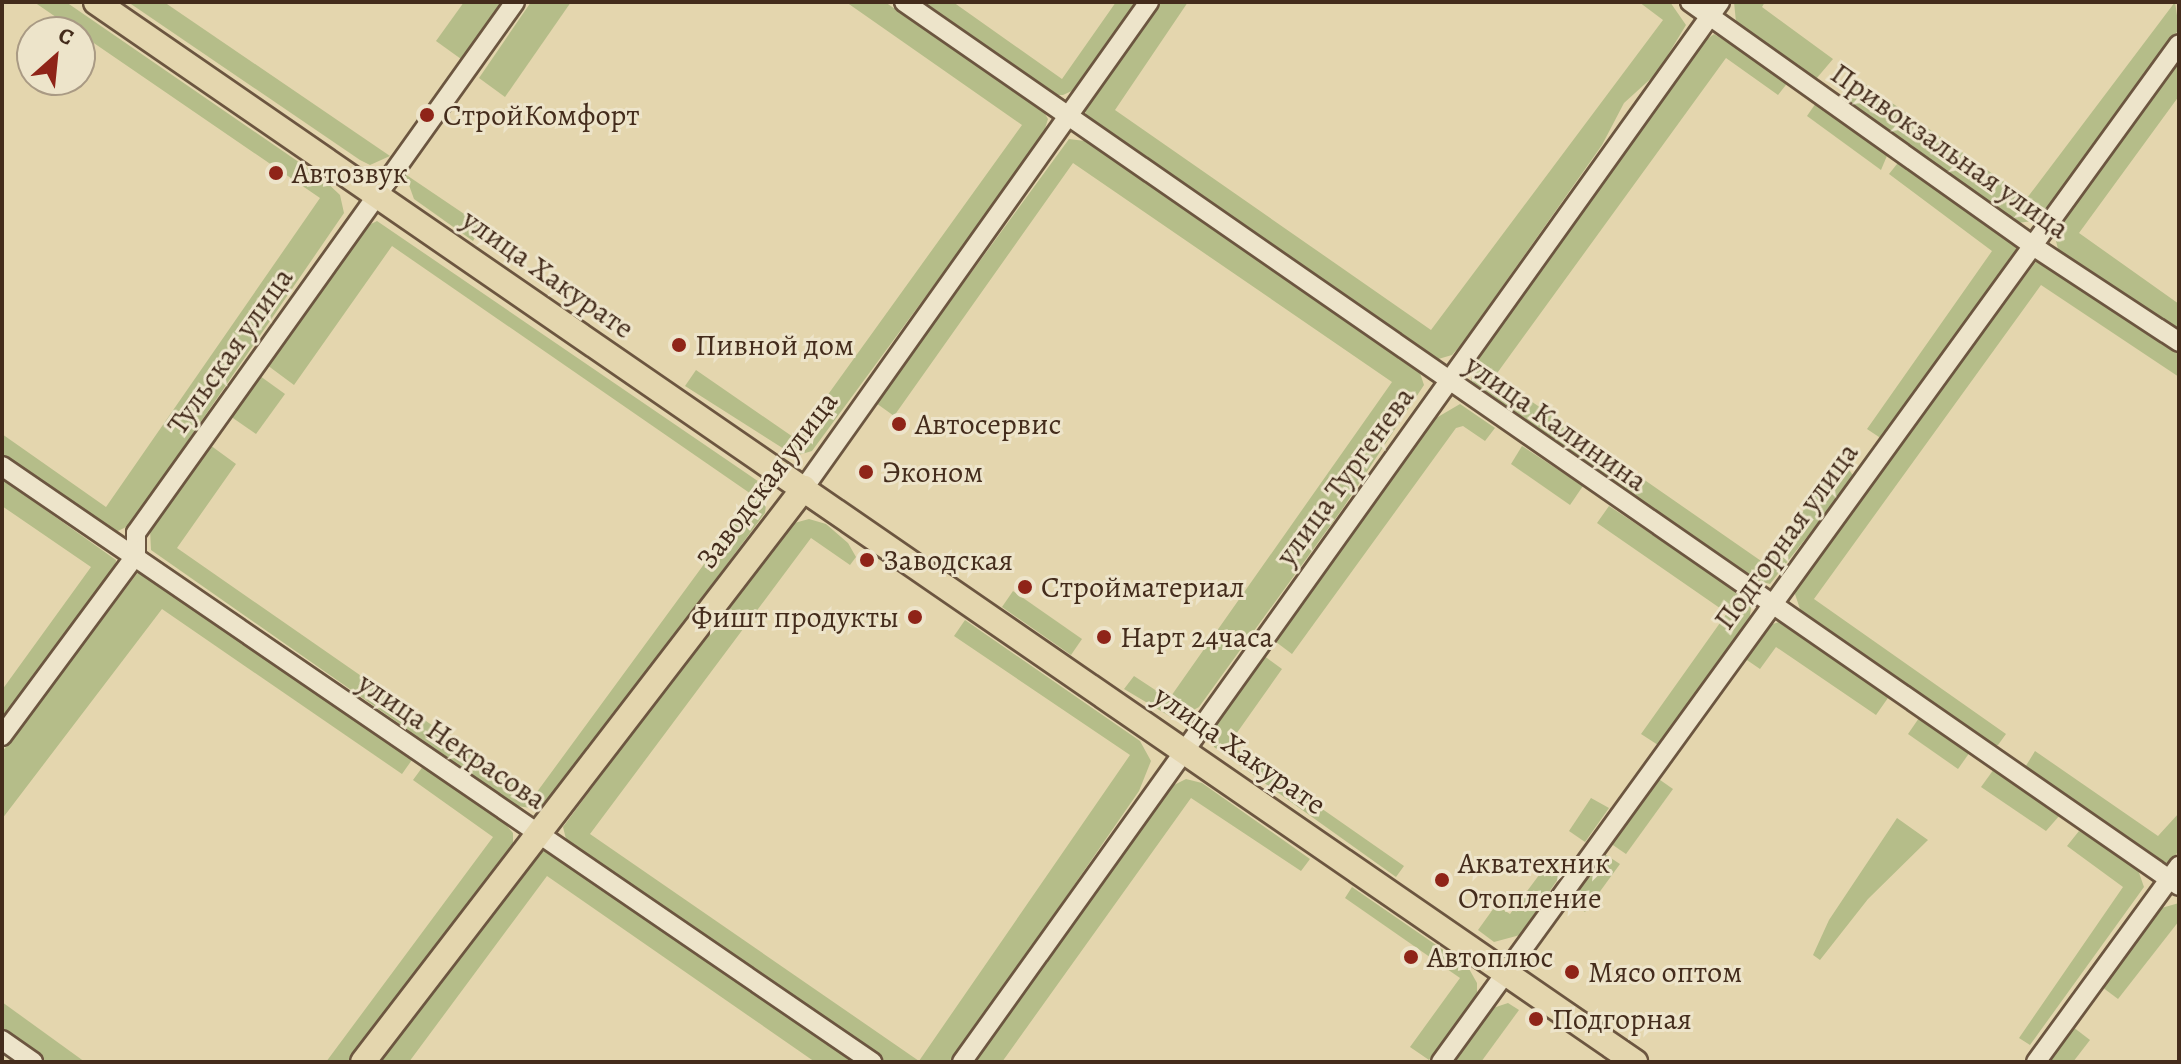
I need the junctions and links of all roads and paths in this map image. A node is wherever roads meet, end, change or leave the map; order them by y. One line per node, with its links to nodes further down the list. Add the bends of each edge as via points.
1 (96, 2): 9 (main road, улица Хакурате)
2 (515, 2): 9 (street, Тульская улица)
3 (904, 2): 8 (street, улица Калинина)
4 (1149, 2): 8 (street, Заводская улица)
5 (1690, 2): 6 (street, Привокзальная улица)
6 (1715, 9): 10 (street, Привокзальная улица); 12 (street, улица Тургенева)
7 (2179, 44): 10 (street, Подгорная улица)
8 (1067, 118): 12 (street, улица Калинина); 14 (street, Заводская улица)
9 (376, 195): 14 (main road, улица Хакурате); 15 (street, Тульская улица, via 136,533)
10 (2033, 246): 11 (street, Привокзальная улица); 16 (street, Подгорная улица)
11 (2179, 342)
12 (1448, 382): 16 (street, улица Калинина); 18 (street, улица Тургенева)
13 (2, 466): 15 (street, улица Некрасова)
14 (804, 488): 18 (main road, улица Хакурате); 19 (main road, Заводская улица)
15 (136, 555): 17 (street, Тульская улица); 19 (street, улица Некрасова)
16 (1770, 605): 20 (street, улица Калинина); 21 (street, Подгорная улица)
17 (2, 736)
18 (1182, 749): 21 (main road, улица Хакурате); 26 (street, улица Тургенева)
19 (539, 834): 24 (main road, Заводская улица); 25 (street, улица Некрасова)
20 (2176, 877): 29 (street)
21 (1505, 974): 27 (street, Подгорная улица); 28 (main road, улица Хакурате)
22 (2, 1040): 23 (street)
23 (33, 1062)
24 (363, 1062)
25 (872, 1062)
26 (962, 1062)
27 (1441, 1062)
28 (1635, 1062)
29 (2036, 1062)

